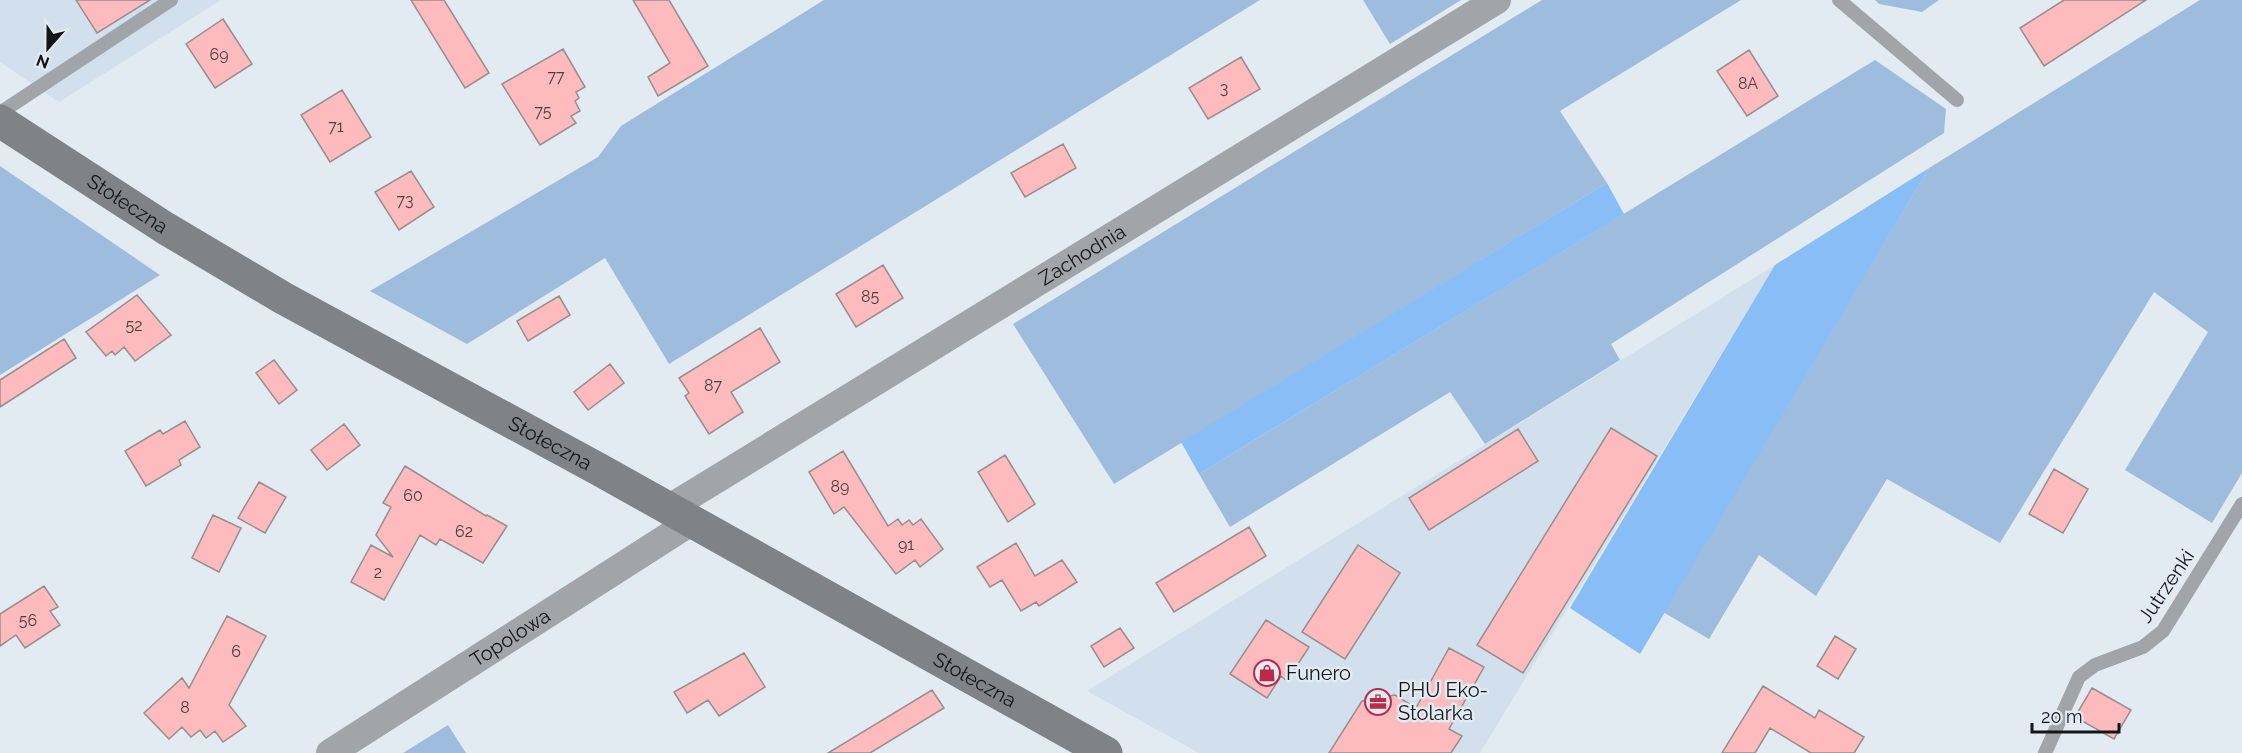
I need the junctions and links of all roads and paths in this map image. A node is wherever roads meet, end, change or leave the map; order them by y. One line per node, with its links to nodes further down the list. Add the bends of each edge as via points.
1 (171, 0): 5 (lane)
2 (1497, 0): 8 (street, Zachodnia)
3 (1839, 0): 4 (lane)
4 (1957, 100)
5 (0, 113)
6 (0, 121): 8 (main road, Stołeczna, via 165,228 283,298)
7 (2242, 504): 11 (lane, Jutrzenki, via 2163,631 2143,647 2096,665 2079,677)
8 (679, 515): 9 (street, Topolowa); 10 (main road, Stołeczna)
9 (330, 753)
10 (1106, 753)
11 (2045, 753)

